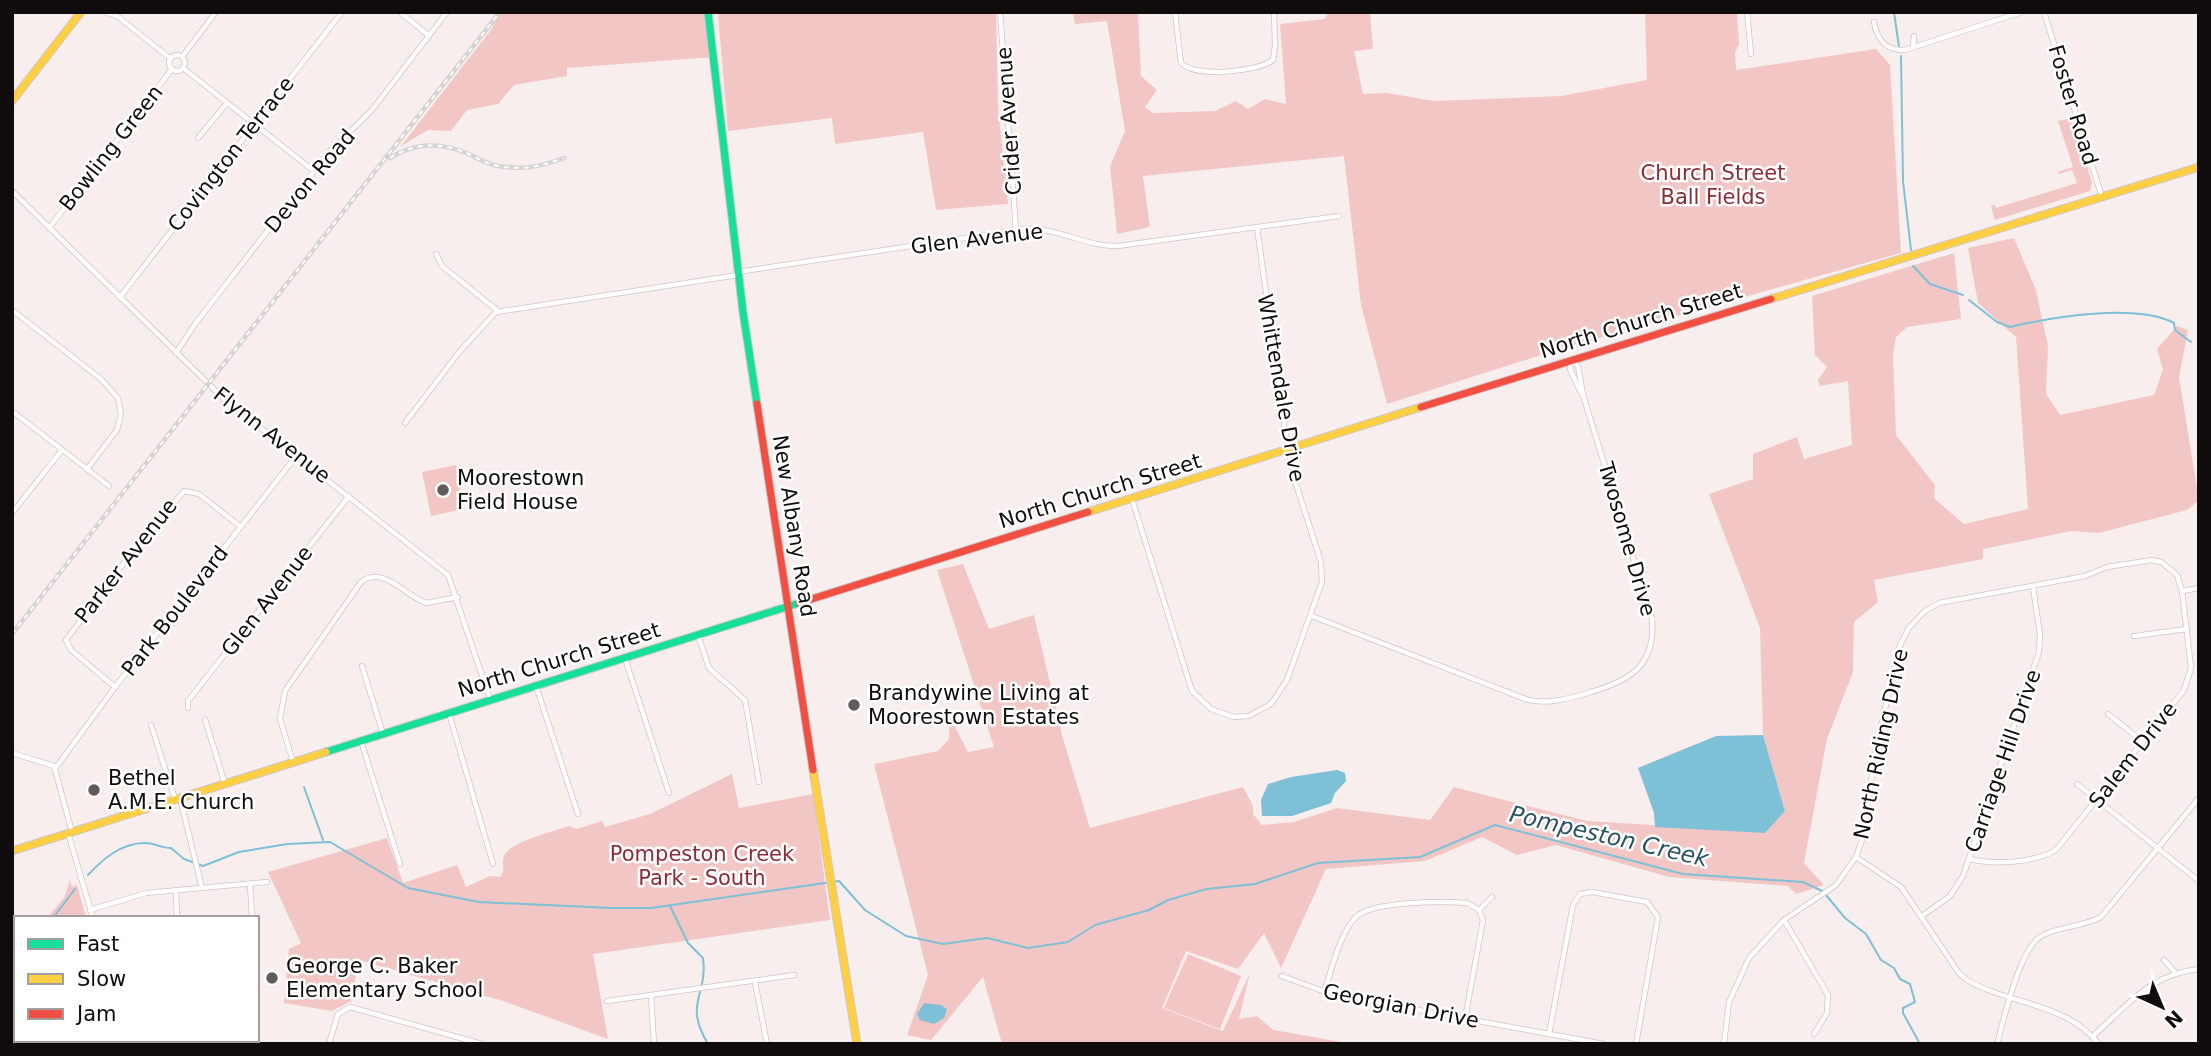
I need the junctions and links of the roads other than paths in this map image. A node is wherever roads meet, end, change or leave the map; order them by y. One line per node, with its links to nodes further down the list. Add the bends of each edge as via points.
1 (80, 12): 24 (main road)
2 (105, 12): 14 (street)
3 (216, 12): 20 (street)
4 (342, 12): 26 (street, Covington Terrace)
5 (400, 12): 16 (street)
6 (447, 12): 16 (street, Devon Road)
7 (708, 12): 37 (main road, New Albany Road)
8 (1000, 12): 35 (street, Crider Avenue)
9 (1175, 12): 10 (street, via 1178,54 1184,67 1210,72 1264,65 1275,55)
10 (1274, 12)
11 (1747, 12): 19 (street)
12 (2022, 12): 18 (street)
13 (2044, 12): 31 (street, Foster Road)
14 (115, 14): 21 (street)
15 (1874, 22): 18 (street, via 1884,45 1897,50)
16 (429, 36): 29 (street, Devon Road, via 372,110)
17 (1914, 36): 18 (street)
18 (1913, 47)
19 (1751, 54)
20 (182, 57): 21 (street, Bowling Green); 22 (street, Bowling Green)
21 (171, 58): 23 (street, Bowling Green)
22 (183, 68): 23 (street, Bowling Green); 25 (street)
23 (172, 69): 34 (street, Bowling Green)
24 (12, 101)
25 (228, 103): 26 (street); 27 (street)
26 (254, 124): 29 (street); 38 (street, Covington Terrace)
27 (198, 138)
28 (2199, 167): 31 (main road, North Church Street)
29 (314, 171): 41 (street, Devon Road)
30 (12, 191): 34 (street, Flynn Avenue)
31 (2102, 197): 42 (main road, North Church Street)
32 (1339, 216): 33 (street, Glen Avenue)
33 (1257, 227): 35 (street, Glen Avenue, via 1109,247 1054,230); 46 (street, Whittendale Drive)
34 (49, 228): 38 (street, Flynn Avenue)
35 (1016, 230): 37 (street, Glen Avenue)
36 (436, 254): 40 (street, via 442,265)
37 (738, 273): 40 (street, Glen Avenue); 59 (main road, New Albany Road)
38 (120, 297): 41 (street, Flynn Avenue)
39 (12, 310): 48 (street, via 101,379 118,398 117,430)
40 (498, 311): 44 (street, via 488,317)
41 (176, 353): 47 (street, Flynn Avenue)
42 (1571, 361): 46 (main road, North Church Street); 60 (street, Twosome Drive, via 1578,366 1652,619 1651,647 1631,676 1567,699 1528,700)
43 (12, 411): 45 (street)
44 (405, 423)
45 (62, 450): 48 (street); 52 (street)
46 (1288, 450): 51 (main road, North Church Street); 60 (street, Whittendale Drive, via 1322,572 1321,592)
47 (296, 455): 50 (street, Flynn Avenue); 53 (street, Park Boulevard)
48 (87, 469): 49 (street)
49 (109, 486)
50 (349, 496): 58 (street, Flynn Avenue, via 442,569); 69 (street, Glen Avenue, via 188,701)
51 (1132, 499): 59 (main road, North Church Street); 60 (street, Whittendale Drive, via 1188,682 1197,698 1211,709 1241,717 1257,714 1271,704 1287,680)
52 (12, 513)
53 (240, 527): 67 (street, Park Boulevard); 67 (street, Parker Avenue, via 199,494 182,492 67,637 71,650)
54 (2131, 564): 55 (street, North Riding Drive); 57 (street, Salem Drive, via 2152,560 2167,564)
55 (2033, 587): 91 (street, North Riding Drive, via 1939,603 1909,629 1899,648); 92 (street, Carriage Hill Drive, via 2040,634 2036,661)
56 (2199, 588): 57 (street)
57 (2182, 591): 61 (street, Salem Drive)
58 (458, 597): 68 (street, Flynn Avenue); 78 (street, via 426,603 381,577 361,582 285,691 280,719)
59 (790, 606): 62 (main road, North Church Street); 126 (main road, New Albany Road)
60 (1312, 615)
61 (2187, 629): 63 (street); 76 (street, Salem Drive, via 2189,680)
62 (698, 635): 64 (main road, North Church Street); 80 (street, via 709,668 746,700)
63 (2134, 636)
64 (625, 657): 66 (main road, North Church Street); 83 (street)
65 (362, 666): 74 (street)
66 (536, 686): 68 (main road, North Church Street); 87 (street)
67 (115, 687): 79 (street, Park Boulevard)
68 (490, 699): 70 (main road, North Church Street)
69 (188, 708)
70 (449, 713): 74 (main road, North Church Street); 94 (street)
71 (2108, 714): 76 (street)
72 (205, 719): 81 (street)
73 (151, 725): 85 (street)
74 (383, 735): 75 (main road, North Church Street)
75 (361, 741): 78 (main road, North Church Street); 93 (street)
76 (2143, 742): 86 (street, Salem Drive)
77 (12, 753): 79 (street)
78 (293, 763): 81 (main road, North Church Street)
79 (55, 769): 88 (street)
80 (759, 782)
81 (225, 784): 85 (main road, North Church Street)
82 (2077, 784): 86 (street)
83 (669, 793)
84 (2199, 798): 89 (street)
85 (177, 799): 88 (main road, North Church Street); 98 (street)
86 (2098, 799): 89 (street); 92 (street, Salem Drive, via 2064,842 2047,855 1993,862)
87 (578, 814)
88 (70, 833): 90 (main road, North Church Street); 101 (street)
89 (2158, 848): 95 (street); 116 (street, via 2101,918 2035,940)
90 (12, 851)
91 (1856, 857): 106 (street, via 1901,887); 107 (street, North Riding Drive, via 1836,884)
92 (1970, 859): 106 (street, Carriage Hill Drive, via 1951,896)
93 (400, 864)
94 (494, 864)
95 (2199, 881)
96 (267, 882): 97 (street)
97 (250, 884): 98 (street); 105 (street)
98 (202, 888): 99 (street)
99 (176, 890): 101 (street, via 139,894); 104 (street)
100 (1492, 897): 102 (street)
101 (90, 910): 103 (street)
102 (1479, 910): 114 (street, via 1462,903 1366,910 1346,932); 118 (street, via 1483,920)
103 (92, 916)
104 (177, 916)
105 (252, 916)
106 (1922, 916): 116 (street, via 1959,974 1978,986)
107 (1784, 919): 120 (street, via 1828,995 1827,1013); 129 (street, North Riding Drive, via 1741,971 1729,1002)
108 (2164, 960): 110 (street)
109 (2199, 968): 110 (street)
110 (2175, 971): 121 (street, via 2150,985)
111 (793, 975): 113 (street)
112 (1282, 976): 114 (street, Georgian Drive)
113 (755, 982): 115 (street); 125 (street)
114 (1324, 992): 118 (street, Georgian Drive)
115 (650, 995): 117 (street); 124 (street)
116 (2011, 996): 121 (street, via 2062,1014); 130 (street)
117 (607, 1001)
118 (1465, 1019): 119 (street, Georgian Drive)
119 (1549, 1034): 127 (street, Georgian Drive); 128 (street, via 1573,905 1580,894 1592,892 1647,902 1658,917)
120 (1814, 1034)
121 (2092, 1036): 131 (street)
122 (329, 1044): 123 (street, via 338,1014 345,1007)
123 (482, 1044)
124 (654, 1044)
125 (767, 1044)
126 (857, 1044)
127 (1604, 1044)
128 (1636, 1044)
129 (1724, 1044)
130 (1997, 1044)
131 (2099, 1044)

